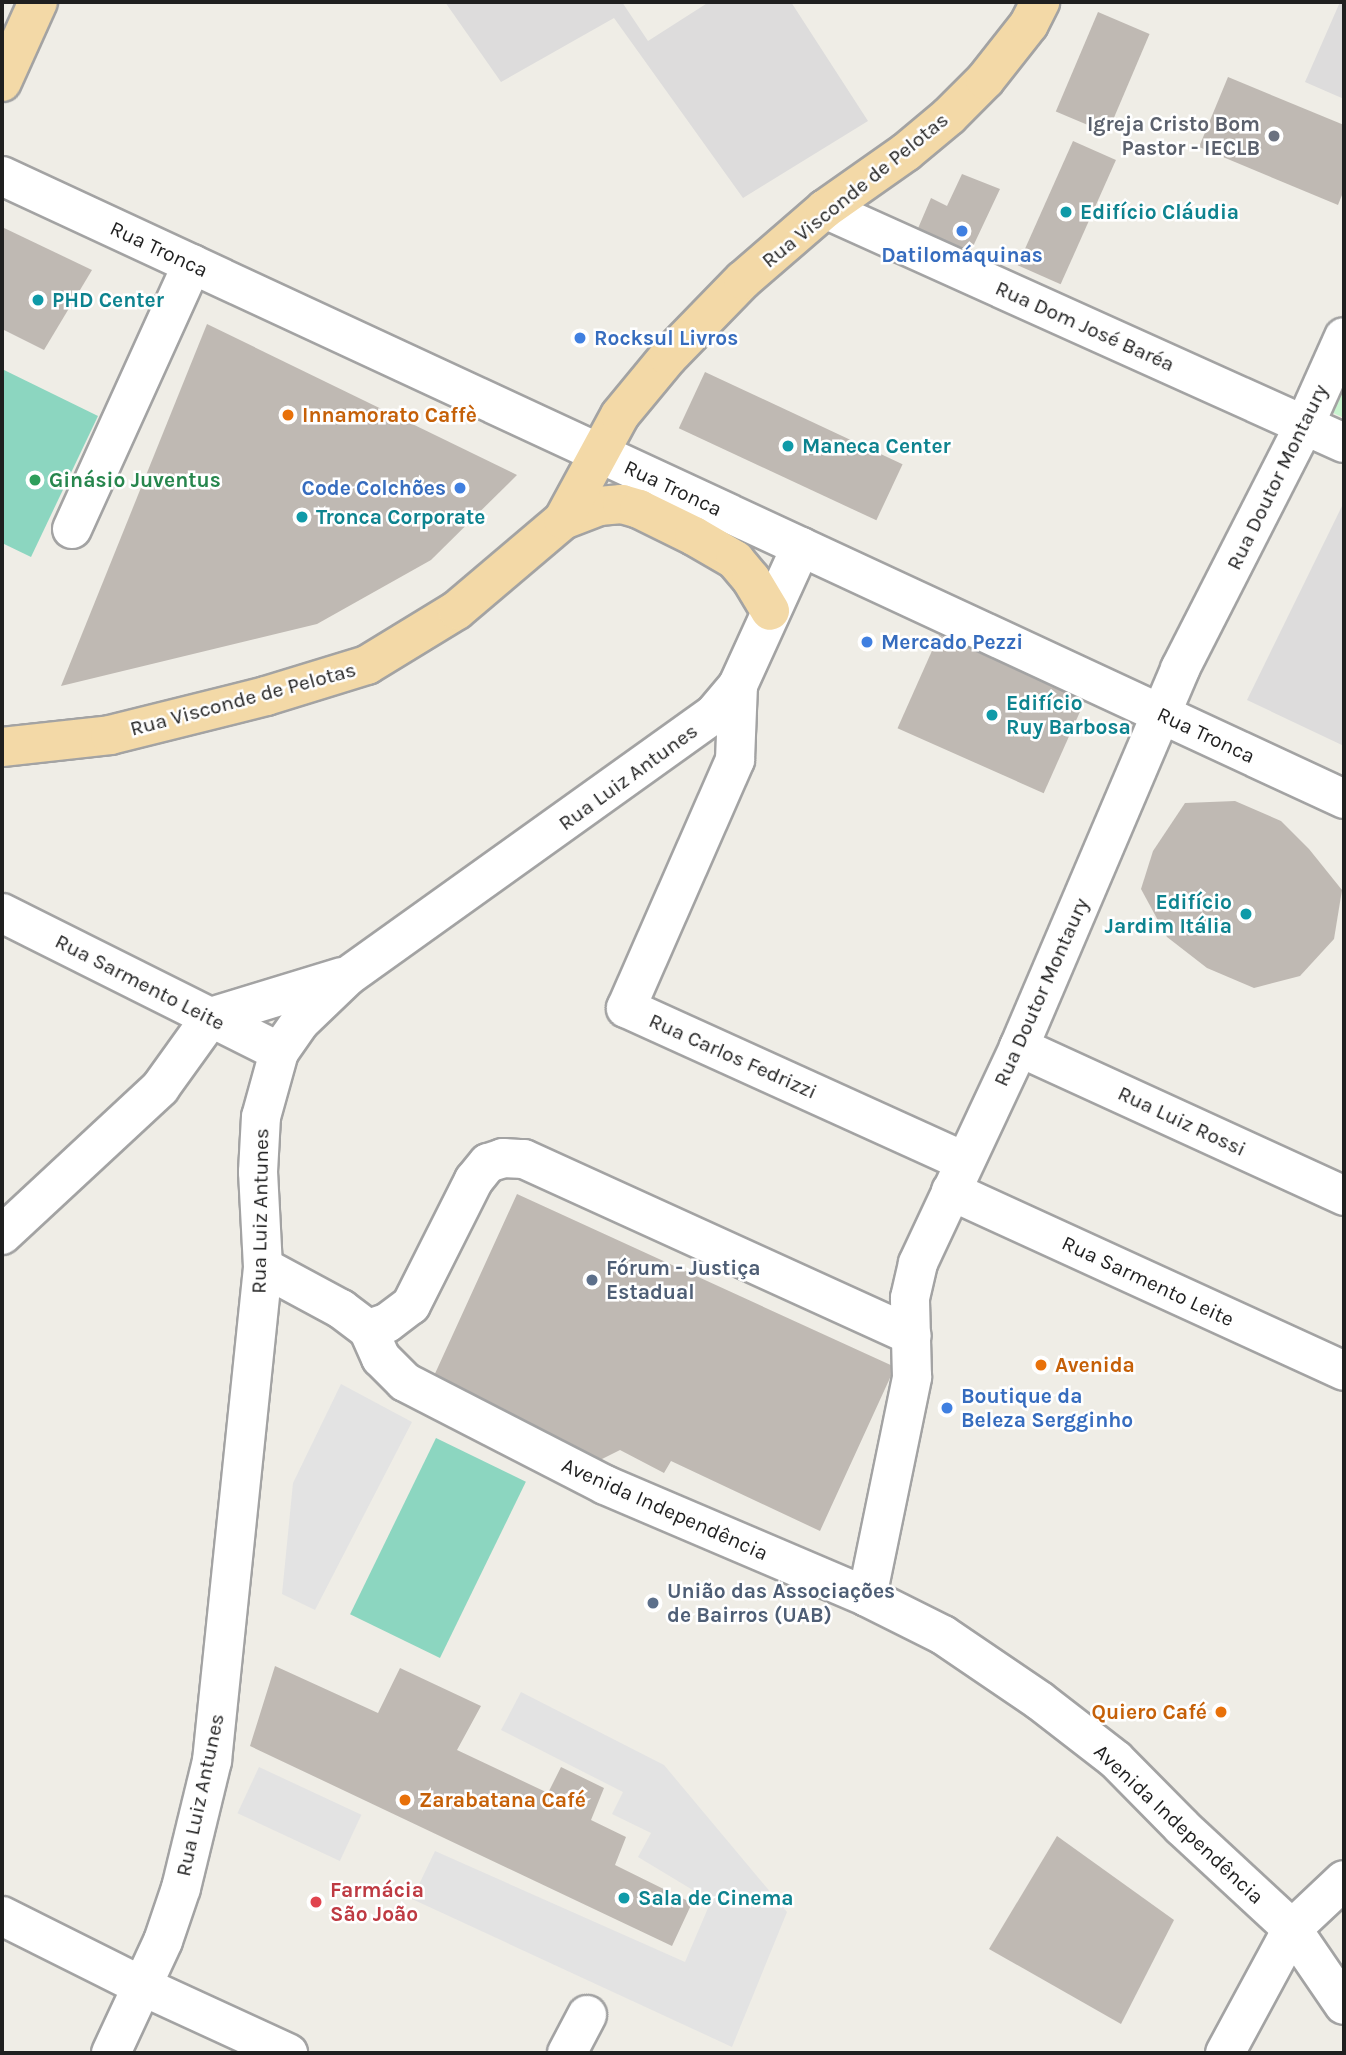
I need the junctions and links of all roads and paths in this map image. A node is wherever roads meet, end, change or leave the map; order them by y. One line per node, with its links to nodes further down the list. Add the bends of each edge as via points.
1 (38, 2): 3 (main road)
2 (1041, 2): 5 (main road, Rua Visconde de Pelotas, via 985,80 948,116)
3 (2, 82)
4 (2, 176): 6 (street, Rua Tronca)
5 (825, 209): 9 (street, Rua Dom José Baréa); 11 (main road, Rua Visconde de Pelotas, via 743,280 668,357 620,415)
6 (192, 264): 11 (street, Rua Tronca); 13 (street)
7 (1344, 337): 8 (street, Rua Doutor Montaury)
8 (1333, 390): 9 (street, Rua Doutor Montaury)
9 (1305, 424): 10 (street, Rua Dom José Baréa); 17 (street, Rua Doutor Montaury, via 1180,669)
10 (1344, 443)
11 (597, 453): 12 (main road, Rua Visconde de Pelotas); 14 (street, Rua Tronca)
12 (563, 520): 15 (main road, via 599,506 622,504 639,509 735,560); 18 (main road, Rua Visconde de Pelotas, via 457,610 367,665 110,735)
13 (72, 529)
14 (801, 547): 15 (street, Rua Luiz Antunes); 17 (street, Rua Tronca)
15 (770, 611): 16 (street, Rua Luiz Antunes)
16 (738, 684): 21 (street, Rua Luiz Antunes, via 697,728); 25 (street, Rua Carlos Fedrizzi, via 735,760 626,1008)
17 (1162, 715): 19 (street, Rua Tronca); 23 (street, Rua Doutor Montaury)
18 (2, 747)
19 (1344, 799)
20 (2, 913): 22 (street, Rua Sarmento Leite)
21 (348, 976): 22 (street); 24 (street, Rua Luiz Antunes, via 301,1021)
22 (211, 1017): 24 (street, Rua Sarmento Leite); 27 (street, via 160,1088)
23 (1019, 1046): 25 (street, Rua Doutor Montaury); 26 (street, Rua Luiz Rossi)
24 (279, 1052): 28 (street, Rua Luiz Antunes, via 261,1117 258,1172)
25 (957, 1176): 30 (street, Rua Doutor Montaury, via 918,1263 910,1298); 31 (street, Rua Sarmento Leite)
26 (1344, 1196)
27 (2, 1235)
28 (263, 1267): 29 (street, Avenida Independência); 36 (street, Rua Luiz Antunes, via 212,1761 181,1888)
29 (368, 1329): 30 (street, via 387,1323 411,1305 474,1180 488,1163 503,1158 524,1159); 32 (street, Avenida Independência, via 380,1358 405,1382 605,1485)
30 (912, 1336): 32 (street, Rua Doutor Montaury, via 912,1377)
31 (1344, 1370)
32 (867, 1597): 35 (street, Avenida Independência, via 943,1635 1116,1760)
33 (1344, 1880): 35 (street)
34 (2, 1916): 36 (street)
35 (1292, 1929): 37 (street, Avenida Independência); 42 (street)
36 (142, 1986): 39 (street, Rua Luiz Antunes); 40 (street)
37 (1344, 2005)
38 (587, 2015): 41 (street)
39 (111, 2053)
40 (288, 2053)
41 (567, 2053)
42 (1225, 2053)

